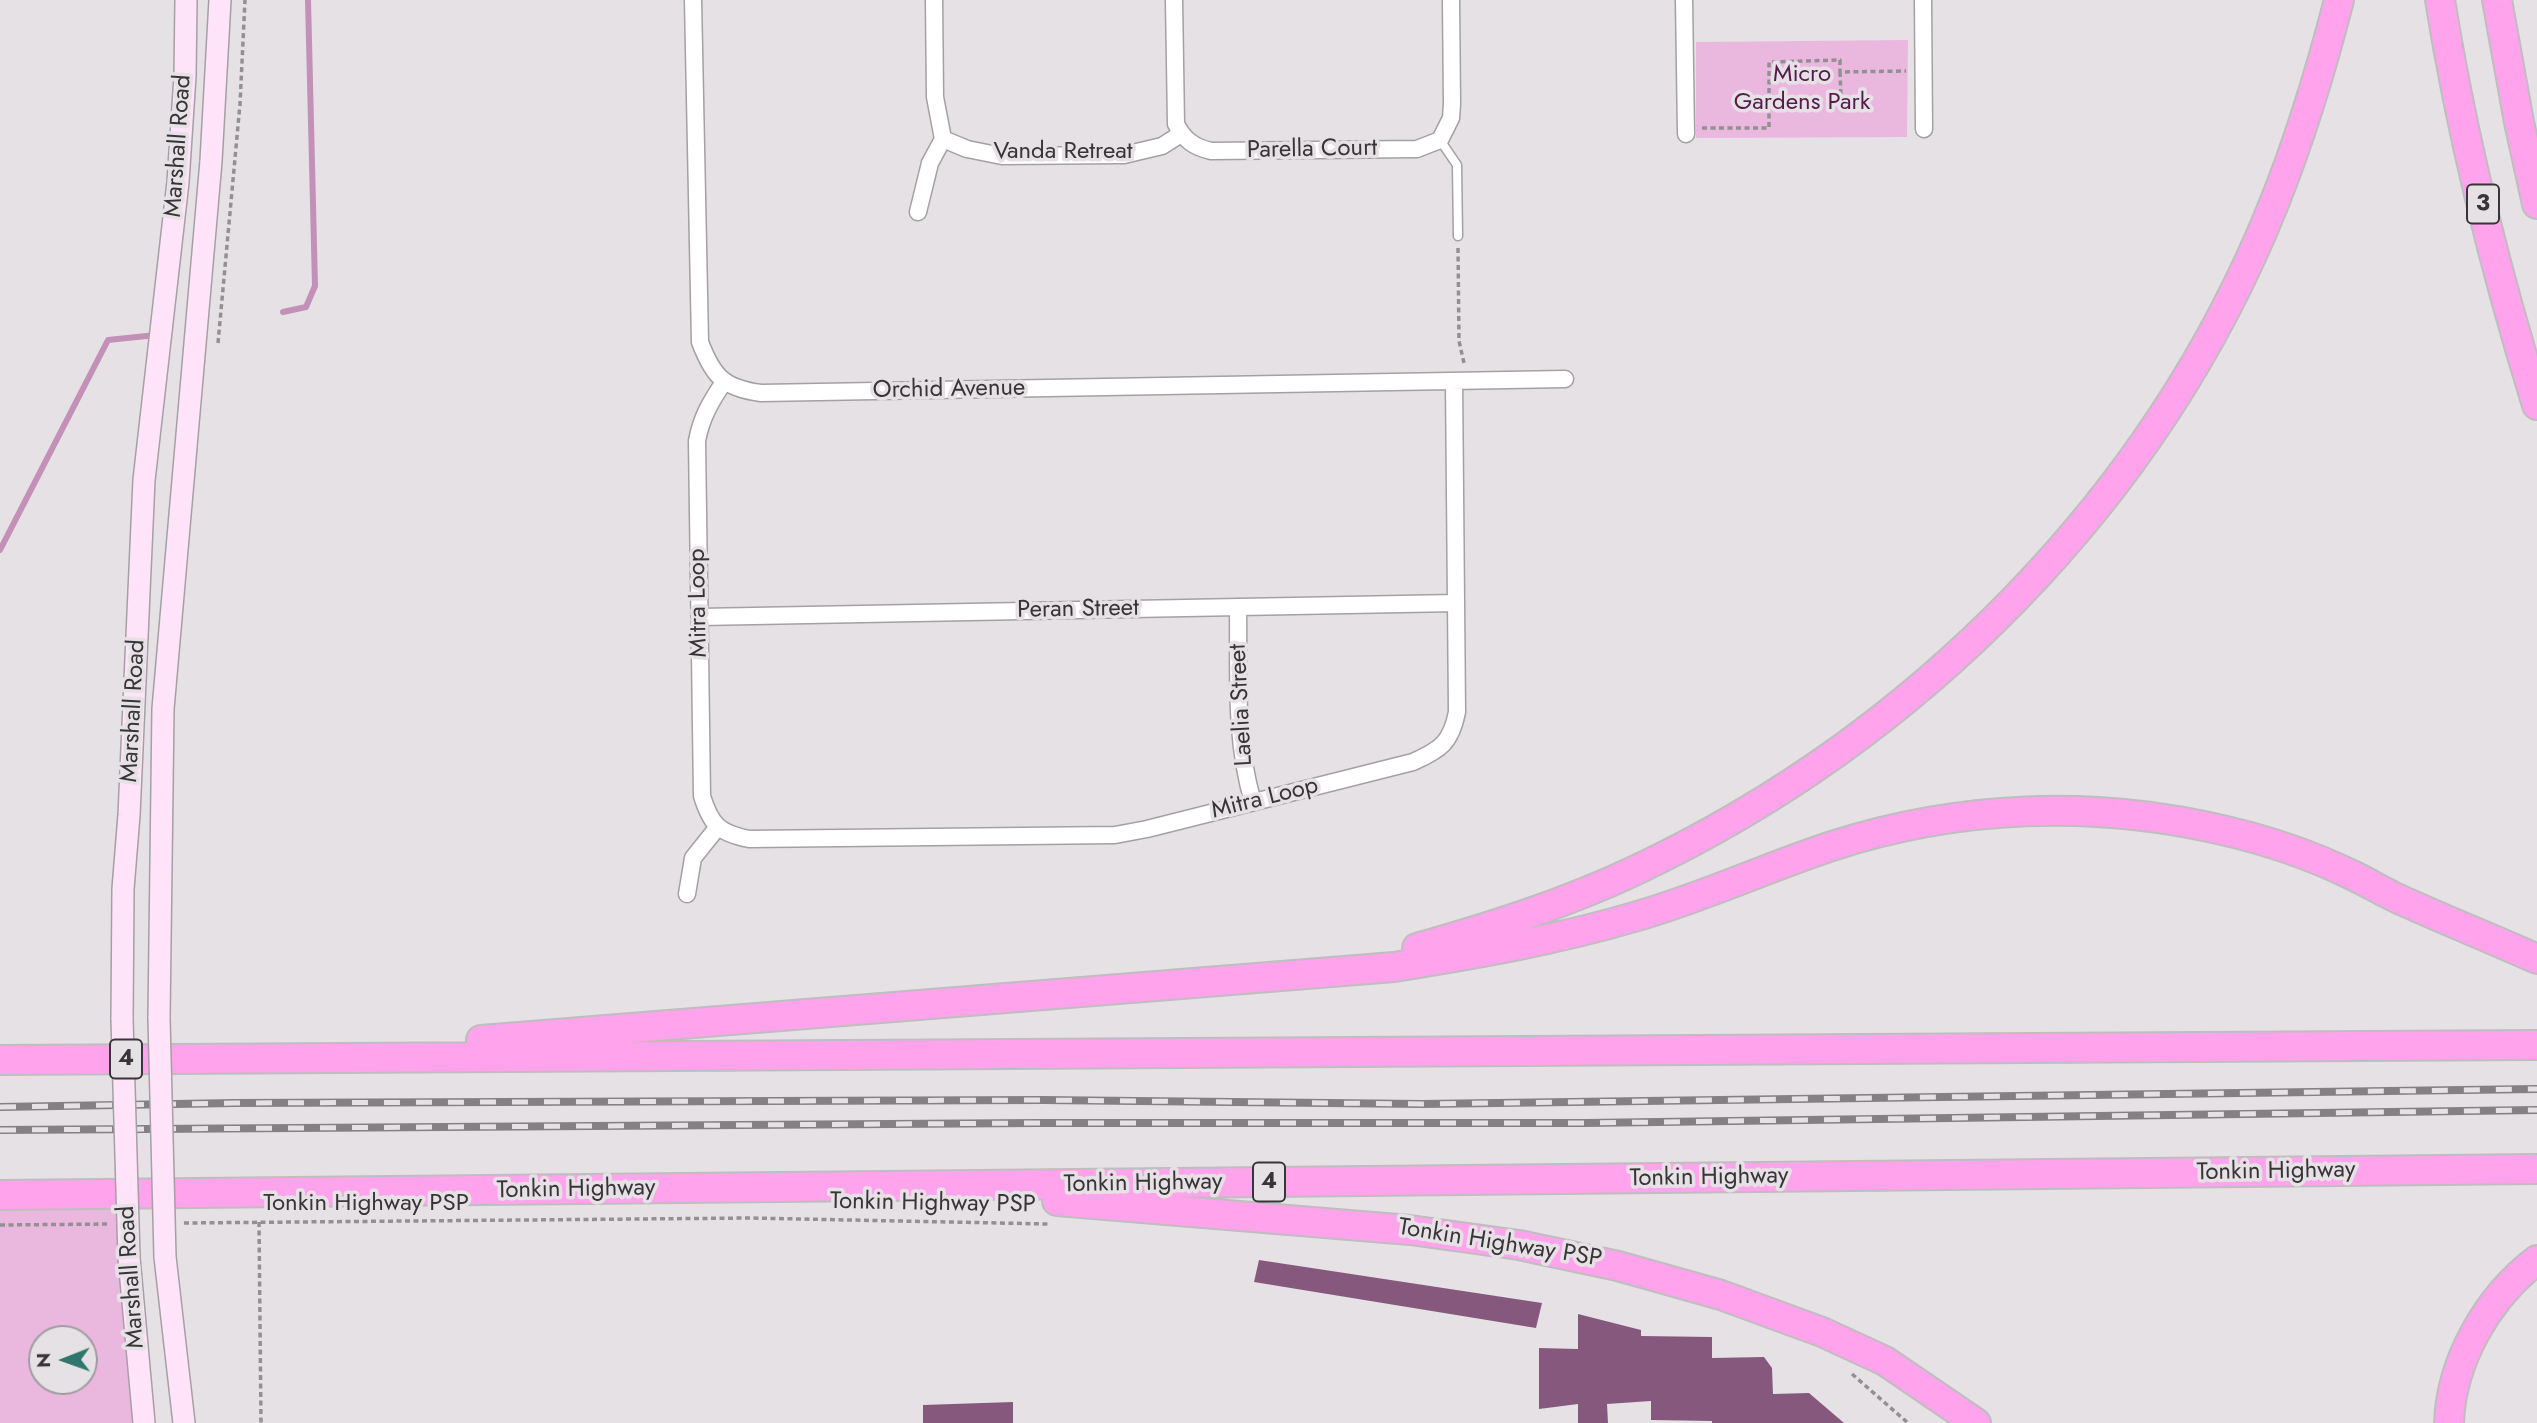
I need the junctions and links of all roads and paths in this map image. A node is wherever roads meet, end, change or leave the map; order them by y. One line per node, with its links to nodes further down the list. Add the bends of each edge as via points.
1 (186, 0): 52 (main road, Marshall Road, bridge, via 178,182 144,481 123,889 129,1258)
2 (220, 0): 53 (main road, Marshall Road, bridge, via 211,161 163,709 159,1018 165,1257)
3 (246, 0): 26 (path)
4 (693, 0): 29 (street, via 700,342 712,371)
5 (934, 0): 21 (street, via 935,97)
6 (1174, 0): 20 (street, via 1174,109)
7 (1451, 0): 22 (street, via 1451,118)
8 (1684, 0): 19 (street)
9 (1923, 0): 13 (street)
10 (2339, 0): 38 (highway, via 2300,136 2272,209 2202,350 2116,482 2032,582 1958,656 1835,755 1770,798 1632,872 1485,929 1333,966)
11 (2440, 0): 30 (highway, 3, via 2494,252)
12 (2497, 0): 23 (highway, 3)
13 (1924, 71): 14 (path); 18 (street)
14 (1840, 72): 15 (path); 17 (path, via 1840,60 1769,62)
15 (1841, 97)
16 (1755, 100): 17 (path)
17 (1769, 100): 19 (path, via 1769,128)
18 (1924, 129)
19 (1686, 131)
20 (1181, 134): 21 (street, Vanda Retreat, via 1150,151 1124,155 1002,156); 22 (street, Parella Court, via 1197,148 1211,151 1417,149)
21 (943, 139): 24 (street, via 930,163)
22 (1440, 140): 25 (lane, via 1457,165)
23 (2537, 204)
24 (918, 212)
25 (1458, 236): 28 (path)
26 (217, 351)
27 (1565, 379): 28 (street, Orchid Avenue)
28 (1461, 381): 29 (street, Orchid Avenue, via 761,393); 31 (street, Mitra Loop)
29 (724, 382): 33 (street, Mitra Loop, via 699,425 697,441)
30 (2537, 405)
31 (1456, 603): 32 (street, Peran Street); 34 (street, Mitra Loop, via 1457,712 1446,743 1413,762)
32 (1238, 607): 33 (street, Peran Street); 34 (street, Laelia Street, via 1240,733)
33 (700, 617): 35 (street, Mitra Loop, via 702,796)
34 (1253, 802): 35 (street, Mitra Loop, via 1115,835 749,839)
35 (717, 828): 36 (street, via 693,858)
36 (687, 894)
37 (2537, 959): 38 (highway, via 2348,873 2223,830 2132,814 2026,810 1894,828 1636,917 1532,943 1394,967)
38 (1256, 978): 40 (highway)
39 (2537, 1045): 40 (highway, 4)
40 (251, 1058): 41 (highway, 4)
41 (0, 1060)
42 (2537, 1169): 43 (highway, Tonkin Highway / 4)
43 (253, 1193): 44 (highway, Tonkin Highway / 4); 56 (highway, via 1063,1201 1410,1230 1593,1260 1721,1295 1885,1361)
44 (0, 1195)
45 (259, 1222): 46 (path, Tonkin Highway PSP); 48 (path, Tonkin Highway PSP, via 750,1218); 54 (path)
46 (177, 1223)
47 (122, 1224): 49 (path)
48 (1050, 1224)
49 (0, 1225)
50 (2537, 1261): 57 (highway, via 2501,1293 2482,1321 2455,1383)
51 (1844, 1367): 55 (path)
52 (144, 1423)
53 (184, 1423)
54 (261, 1423)
55 (1908, 1423)
56 (1976, 1423)
57 (2449, 1423)

